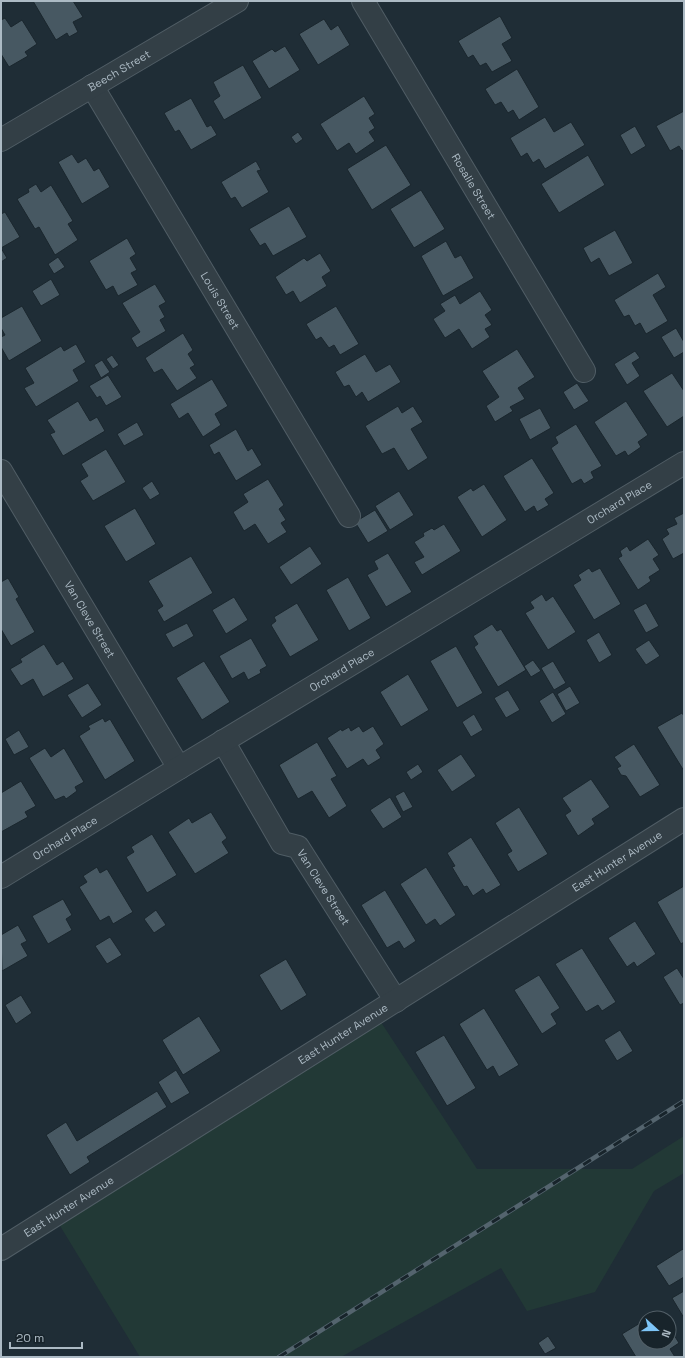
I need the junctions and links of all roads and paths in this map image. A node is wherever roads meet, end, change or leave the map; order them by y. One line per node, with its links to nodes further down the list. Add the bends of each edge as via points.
1 (237, 1): 3 (street, Beech Street)
2 (363, 1): 5 (street, Rosalie Street)
3 (92, 86): 4 (street, Beech Street); 8 (street, Louis Street)
4 (1, 140)
5 (584, 371)
6 (684, 463): 9 (street, Orchard Place)
7 (1, 471): 10 (street, Van Cleve Street)
8 (348, 516)
9 (223, 741): 10 (street, Orchard Place); 13 (street, Van Cleve Street, via 282,843 298,847)
10 (179, 768): 12 (street, Orchard Place)
11 (684, 819): 13 (street, East Hunter Avenue)
12 (1, 877)
13 (396, 1001): 14 (street, East Hunter Avenue)
14 (1, 1249)

